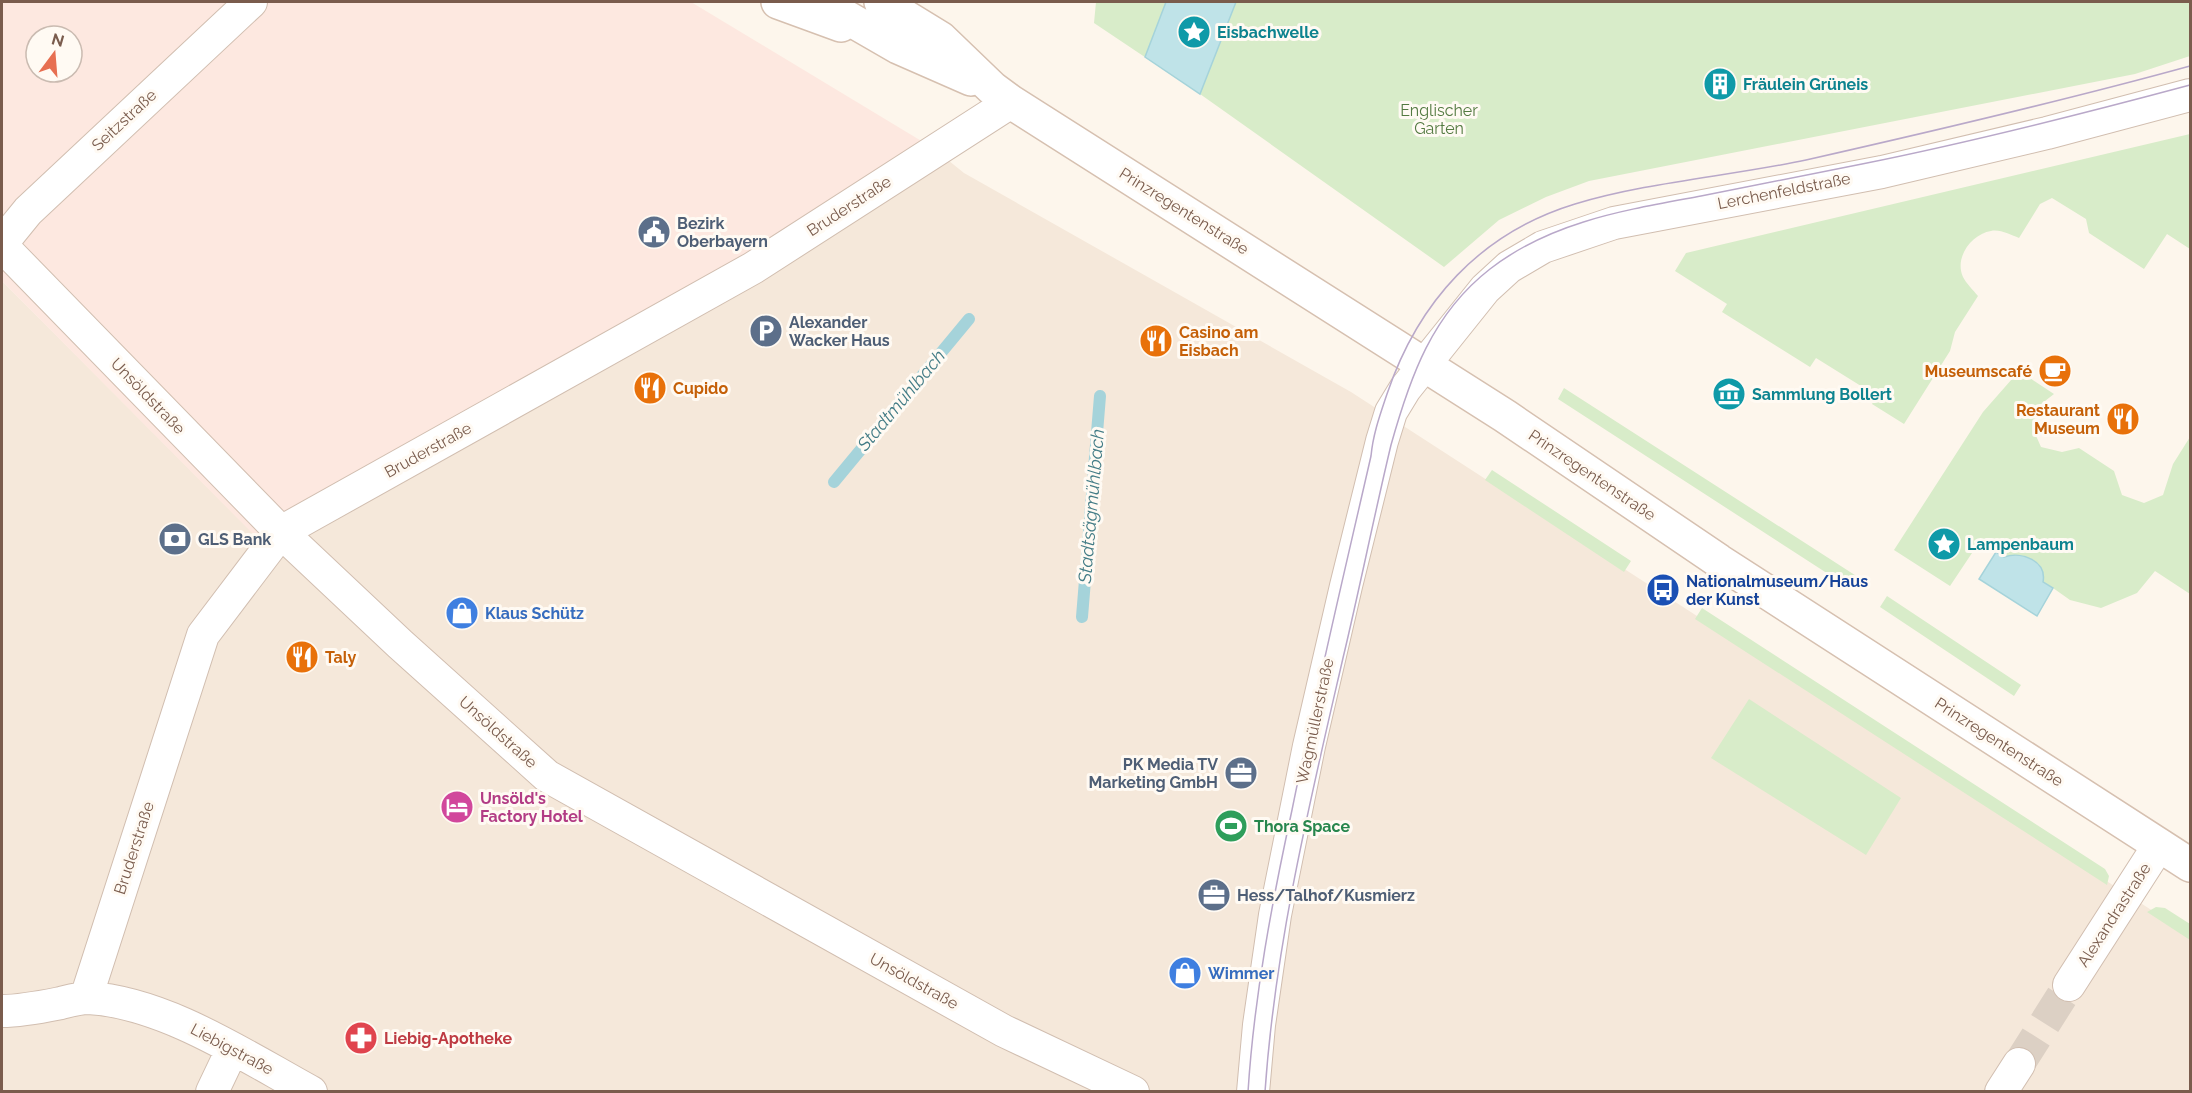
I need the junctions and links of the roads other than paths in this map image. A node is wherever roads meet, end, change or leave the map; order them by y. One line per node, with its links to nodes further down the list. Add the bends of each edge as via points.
1 (251, 2): 10 (street, Seitzstraße, via 28,211)
2 (778, 2): 7 (main road)
3 (820, 2): 7 (main road, Prinzregentenstraße)
4 (881, 2): 6 (main road, Prinzregentenstraße)
5 (900, 2): 6 (main road)
6 (940, 38): 8 (main road, Prinzregentenstraße)
7 (898, 47): 8 (main road, Prinzregentenstraße)
8 (1002, 95): 11 (main road, Prinzregentenstraße); 12 (street, Bruderstraße, via 753,268)
9 (2190, 95): 11 (street, Lerchenfeldstraße, via 1956,155 1586,231 1543,247 1509,267 1485,289)
10 (2, 244): 12 (street, Unsöldstraße)
11 (1423, 364): 13 (main road, Prinzregentenstraße); 23 (street, Wagmüllerstraße, via 1390,412 1346,586 1275,915)
12 (281, 532): 16 (street, Bruderstraße, via 203,635); 22 (street, Unsöldstraße, via 547,776 1004,1031)
13 (2159, 845): 14 (main road, Prinzregentenstraße); 15 (street, Alexandrastraße)
14 (2190, 865)
15 (2069, 985)
16 (86, 998): 17 (street); 18 (street, Liebigstraße, via 158,1013)
17 (2, 1011)
18 (232, 1050): 20 (street); 21 (street, Liebigstraße)
19 (2019, 1064): 24 (street)
20 (212, 1092)
21 (311, 1092)
22 (1133, 1092)
23 (1253, 1092)
24 (2001, 1092)

